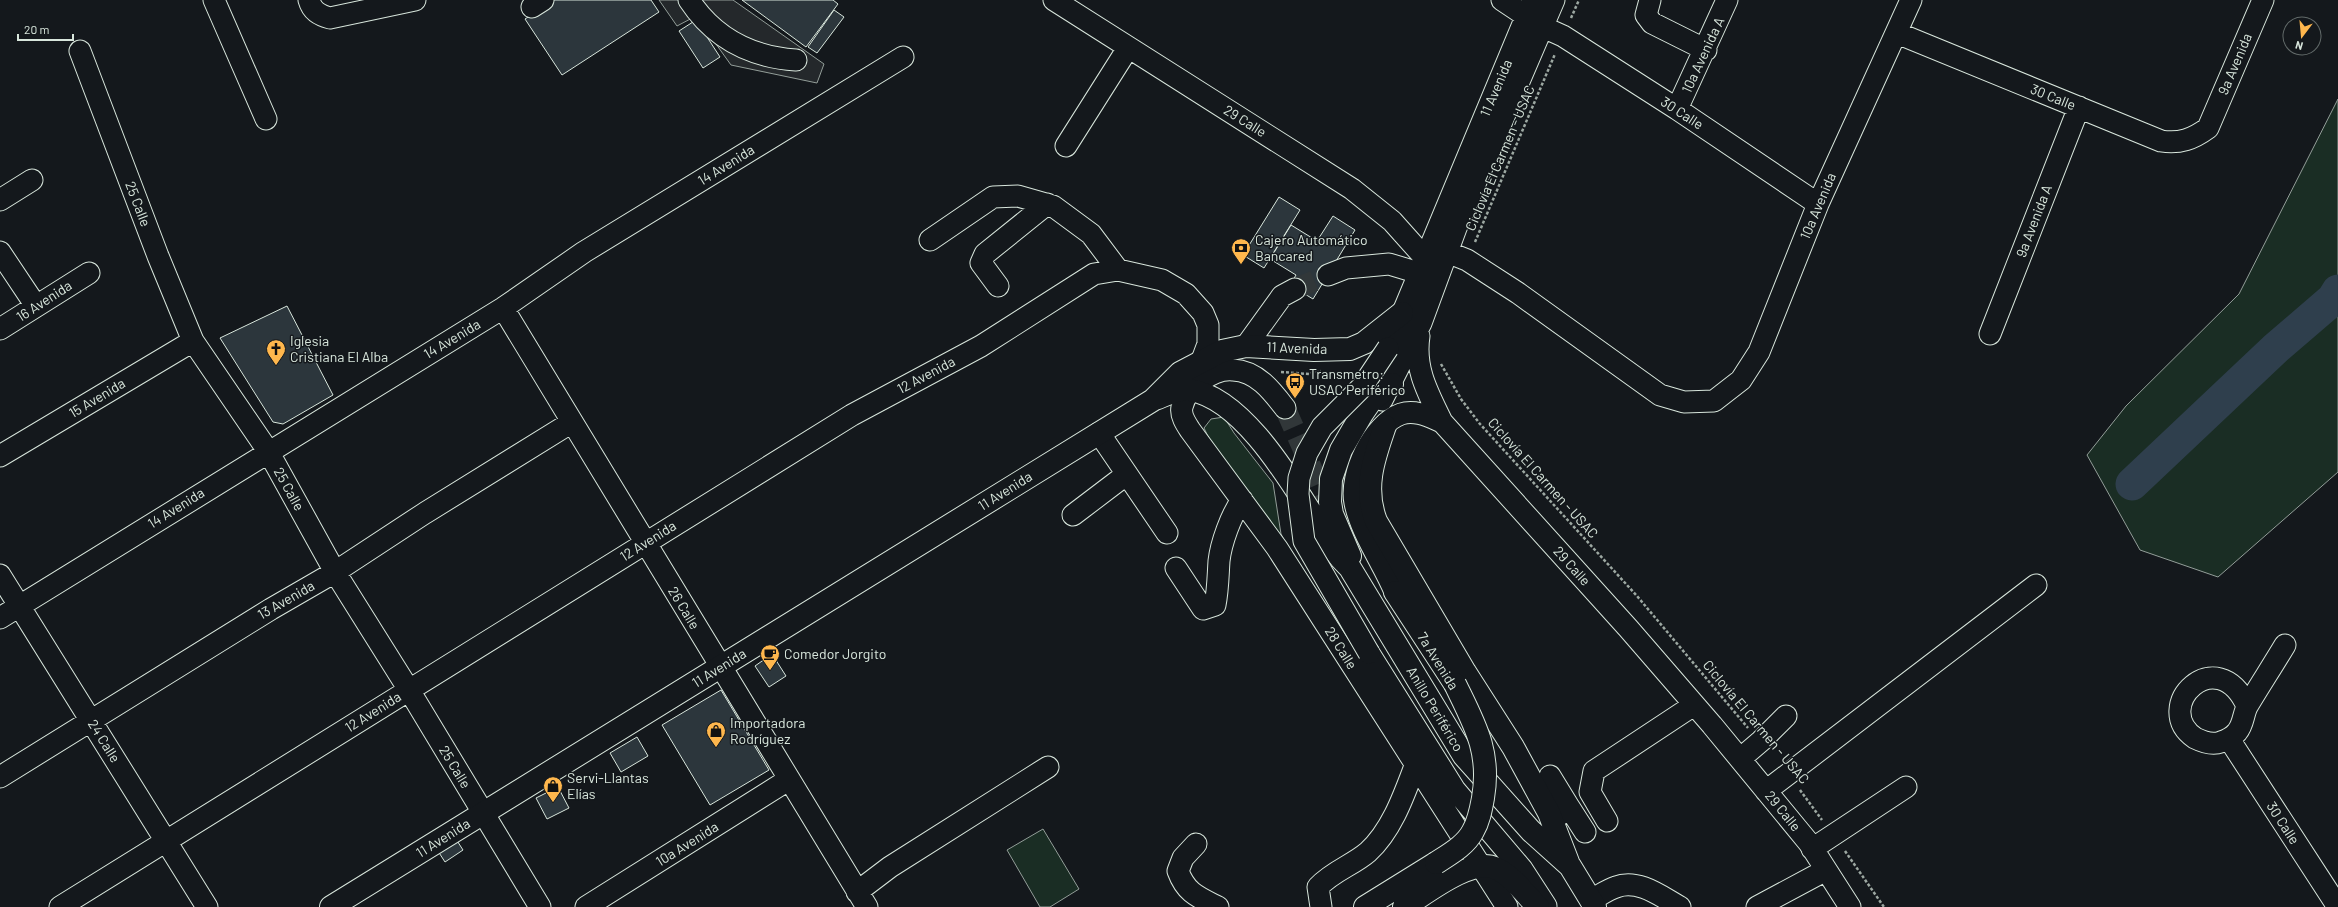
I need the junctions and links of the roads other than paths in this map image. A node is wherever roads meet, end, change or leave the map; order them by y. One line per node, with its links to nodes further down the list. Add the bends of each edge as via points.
1 (214, 0): 21 (street)
2 (308, 0): 3 (street, via 318,14 330,18)
3 (415, 0)
4 (689, 0): 18 (street, via 707,24 733,43 764,56)
5 (1054, 0): 14 (street, 29 Calle)
6 (1502, 0): 12 (street, 30 Calle)
7 (1554, 0): 12 (street, 11 Avenida)
8 (1728, 0): 15 (street, 10a Avenida A)
9 (1911, 0): 13 (street, 10a Avenida)
10 (2263, 0): 22 (street, 9a Avenida)
11 (1648, 8): 15 (street, via 1652,23)
12 (1534, 14): 20 (street, 30 Calle, via 1562,36); 30 (street, 11 Avenida); 31 (street, 11 Avenida)
13 (1897, 33): 19 (street, 30 Calle); 27 (street, 10a Avenida)
14 (1128, 48): 23 (street); 31 (street, 29 Calle, via 1352,189 1392,221)
15 (1706, 50): 20 (street, 10a Avenida A)
16 (80, 51): 43 (street, 25 Calle)
17 (903, 57): 38 (street, 14 Avenida, via 584,252)
18 (796, 60)
19 (2079, 107): 22 (street, 30 Calle, via 2161,141 2172,143 2188,140); 42 (street, 9a Avenida A)
20 (1678, 109): 27 (street, 30 Calle)
21 (266, 119)
22 (2208, 128)
23 (1066, 146)
24 (32, 180): 25 (street)
25 (0, 200)
26 (1047, 204): 28 (street, via 1018,196 993,197); 32 (street, via 1091,234); 35 (street, via 982,258 981,264)
27 (1818, 204): 30 (street, 10a Avenida, via 1759,352 1742,380 1714,401 1684,402 1660,395 1518,293 1467,260)
28 (930, 240)
29 (0, 252): 37 (street)
30 (1447, 252): 40 (street, 11 Avenida)
31 (1422, 265): 34 (street, via 1389,264 1346,268); 39 (street, 11 Avenida)
32 (1118, 270): 45 (street, 12 Avenida, via 1162,280 1191,299 1203,313 1208,325 1208,344); 60 (street, 12 Avenida, via 1094,274 981,346 852,415)
33 (89, 273): 37 (street, 16 Avenida)
34 (1328, 275)
35 (998, 286)
36 (1295, 289): 44 (street, via 1282,296)
37 (36, 306): 41 (street, 16 Avenida)
38 (503, 308): 50 (street, 26 Calle); 54 (street, 14 Avenida)
39 (1402, 312): 44 (main road, 11 Avenida, via 1364,343 1350,349); 109 (street, Anillo Periférico, bridge, via 1388,348 1362,387 1322,427 1307,453 1299,478 1298,494 1304,541 1369,653 1455,790 1522,869)
40 (1421, 323): 46 (street, 11 Avenida); 51 (street, via 1417,350 1421,378)
41 (0, 329)
42 (1990, 334)
43 (193, 341): 54 (street, 25 Calle); 55 (street, 15 Avenida)
44 (1246, 346): 45 (main road, 11 Avenida, via 1222,351)
45 (1202, 360): 48 (main road, 11 Avenida, via 1180,373)
46 (1392, 384): 62 (main road, via 1371,401 1362,414 1341,450 1331,479 1332,514 1350,553); 66 (street, 7a Avenida, via 1354,451 1343,492 1346,518 1353,534 1376,572)
47 (1190, 390): 48 (main road, Anillo Periférico, via 1172,392); 49 (street, via 1217,372 1232,370 1261,381); 57 (street, 28 Calle, via 1182,408 1184,419); 62 (main road, Anillo Periférico, via 1218,400 1247,425 1290,483 1336,556)
48 (1153, 400): 53 (main road, 11 Avenida)
49 (1285, 408)
50 (572, 422): 60 (street, 26 Calle); 63 (street, 13 Avenida)
51 (1442, 422): 52 (street, 29 Calle, via 1413,412 1402,414); 72 (street, 29 Calle)
52 (1385, 426): 66 (street, 29 Calle, via 1370,443 1361,461 1353,495 1359,517); 87 (main road, via 1370,477 1372,509 1376,521 1465,672 1513,747)
53 (1099, 433): 56 (street); 70 (main road, 11 Avenida)
54 (268, 451): 63 (street, 25 Calle); 67 (street, 14 Avenida)
55 (0, 456)
56 (1127, 474): 58 (street); 59 (street)
57 (1242, 500): 61 (street, via 1233,513 1219,560 1219,588 1215,605 1203,609); 79 (street, 28 Calle, via 1280,554)
58 (1073, 515)
59 (1167, 533)
60 (645, 543): 70 (street, 26 Calle); 71 (street, 12 Avenida)
61 (1176, 568)
62 (1350, 568): 94 (main road, Anillo Periférico, via 1464,756 1531,831)
63 (334, 572): 71 (street, 25 Calle); 75 (street, 13 Avenida)
64 (0, 575): 67 (street, 24 Calle)
65 (2036, 585): 84 (street)
66 (1395, 592): 105 (main road, 7a Avenida, bridge, via 1454,684 1472,719 1484,750 1486,777 1480,812 1473,831 1458,848)
67 (19, 606): 68 (street, 14 Avenida); 75 (street, 24 Calle)
68 (0, 618)
69 (2285, 645): 73 (street)
70 (720, 667): 82 (street, 26 Calle); 86 (main road, 11 Avenida)
71 (409, 690): 86 (street, 25 Calle); 90 (street, 12 Avenida)
72 (1694, 705): 77 (street, 29 Calle); 88 (street, via 1594,771 1590,792)
73 (2247, 706): 76 (street, via 2242,725); 76 (street, via 2236,687 2217,678 2206,678 2197,682 2183,697 2180,717 2184,727 2191,734 2209,743)
74 (1786, 716): 77 (street)
75 (91, 720): 81 (street, 13 Avenida); 90 (street, 24 Calle)
76 (2228, 739): 113 (street, 30 Calle)
77 (1740, 759): 84 (street, 29 Calle)
78 (1048, 766): 96 (street, via 890,868)
79 (1415, 766): 93 (street, 28 Calle); 104 (street, via 1399,807 1377,842 1368,852 1328,877 1318,887)
80 (1550, 776): 85 (street)
81 (0, 777)
82 (788, 780): 96 (street, 26 Calle); 102 (street, 10a Avenida)
83 (1906, 787): 92 (street)
84 (1766, 791): 92 (street, 29 Calle)
85 (1569, 807): 87 (street); 89 (street)
86 (482, 813): 100 (main road, 11 Avenida); 101 (street, 25 Calle)
87 (1552, 821): 94 (main road)
88 (1607, 821)
89 (1585, 832)
90 (166, 841): 98 (street, 12 Avenida); 99 (street, 24 Calle)
91 (1196, 844): 103 (street, via 1183,858 1178,871 1183,884 1196,897)
92 (1812, 849): 95 (street, 29 Calle)
93 (1482, 866): 106 (main road, via 1458,874); 107 (street, 28 Calle); 108 (main road, via 1494,867 1504,873)
94 (1570, 866): 97 (main road, Anillo Periférico)
95 (1826, 870): 111 (street); 112 (street, 29 Calle)
96 (858, 901)
97 (1593, 903): 110 (street, via 1616,887 1627,884 1643,887)
98 (60, 907)
99 (207, 907)
100 (331, 907)
101 (540, 907)
102 (586, 907)
103 (1218, 907)
104 (1321, 907)
105 (1364, 907)
106 (1404, 907)
107 (1507, 907)
108 (1538, 907)
109 (1547, 907)
110 (1680, 907)
111 (1757, 907)
112 (1850, 907)
113 (2338, 907)

